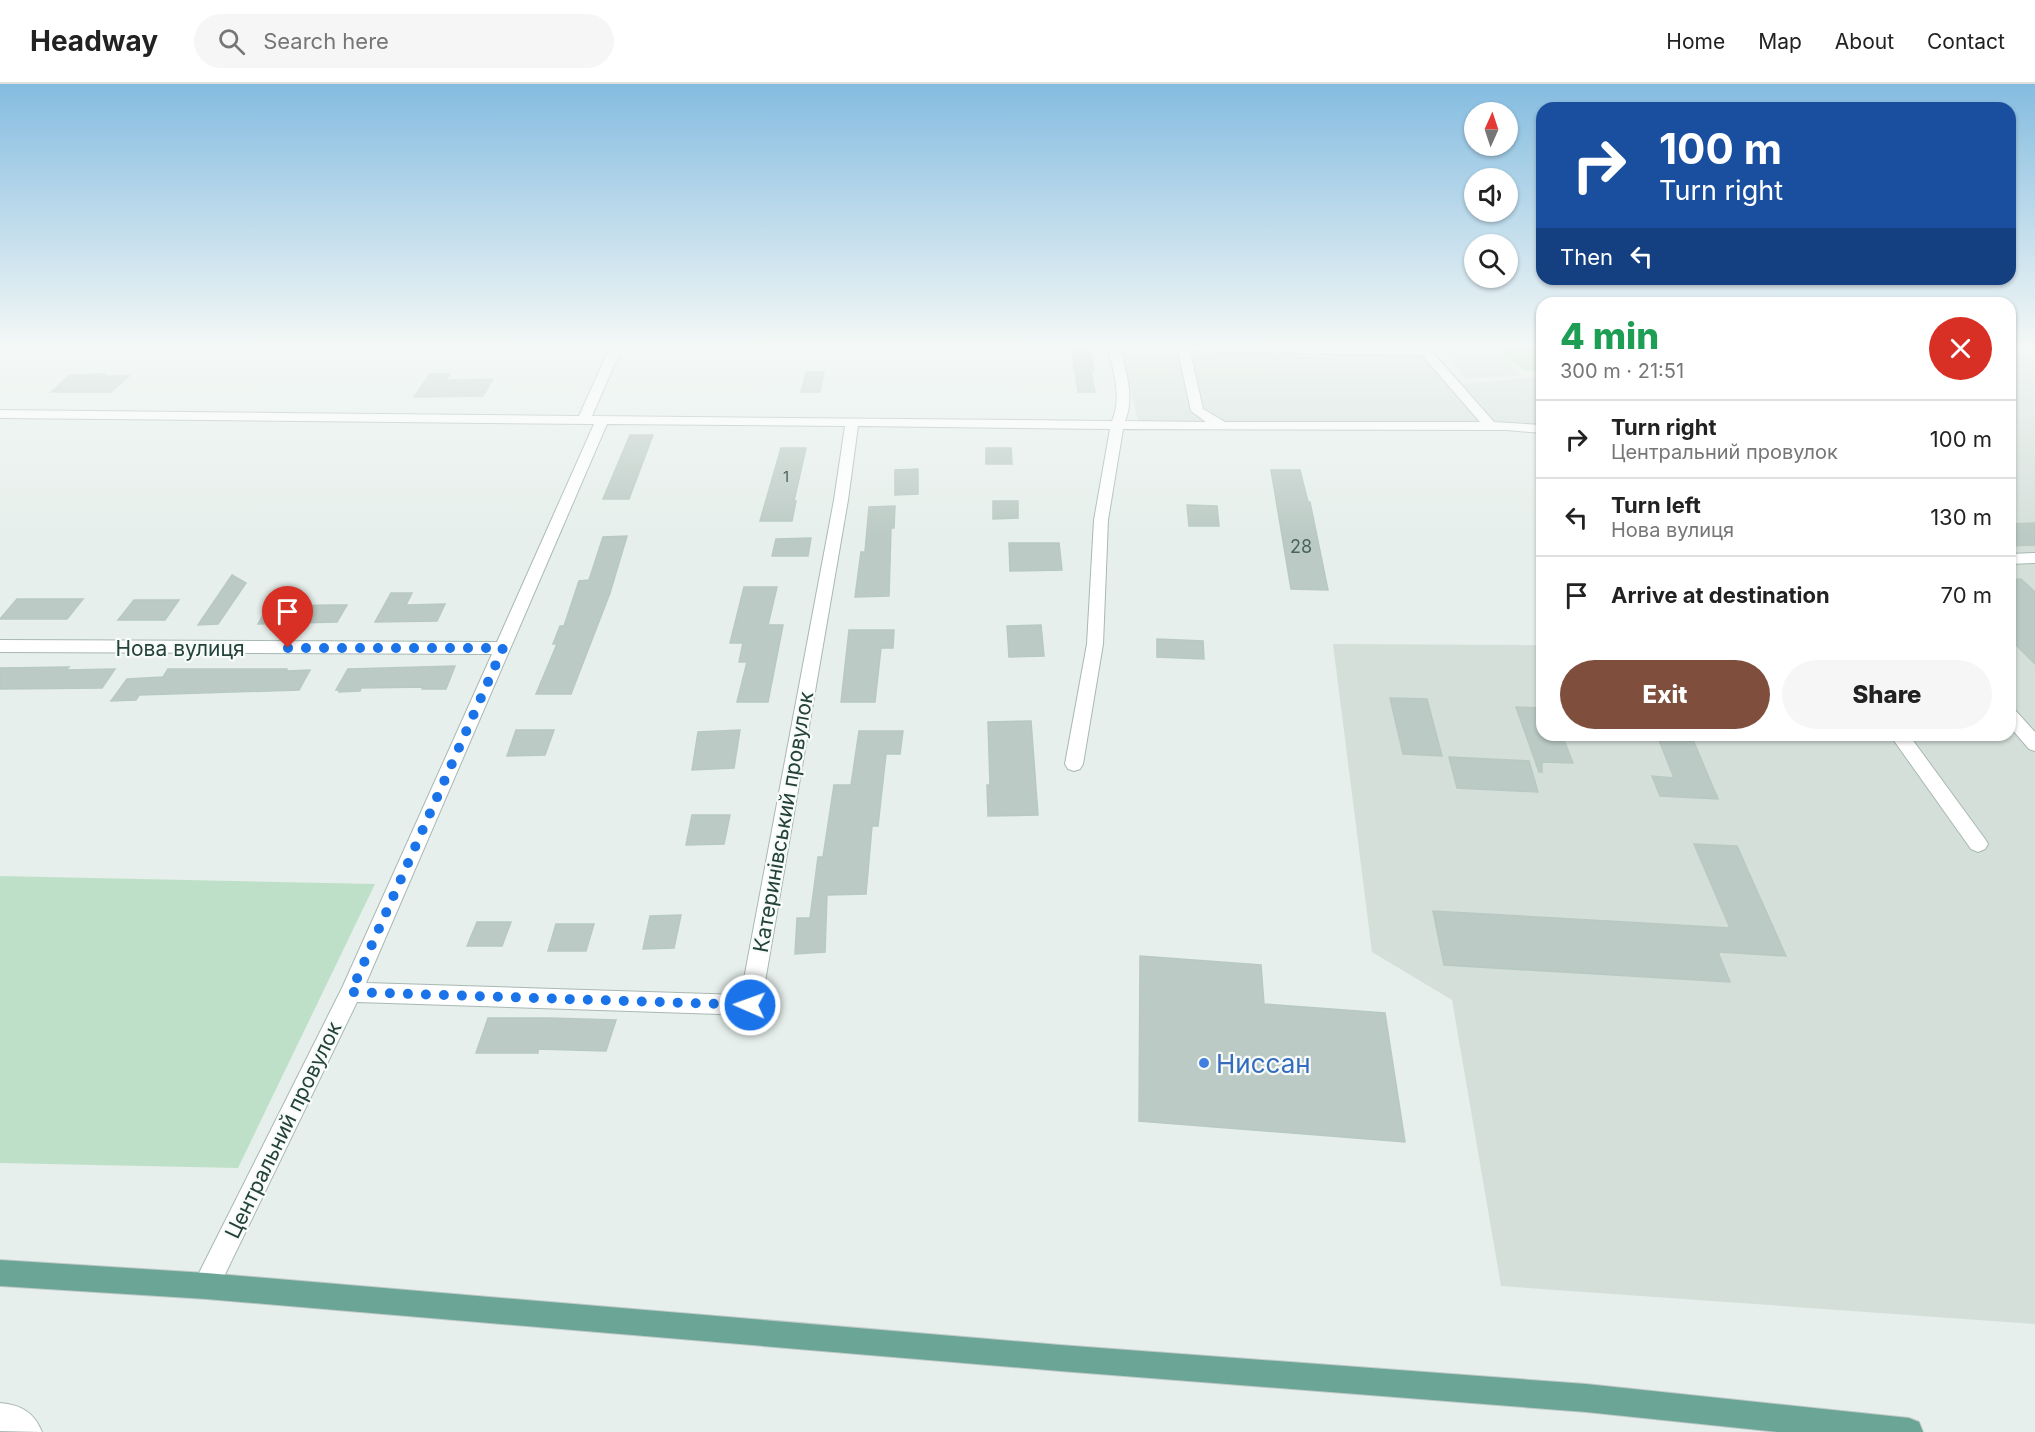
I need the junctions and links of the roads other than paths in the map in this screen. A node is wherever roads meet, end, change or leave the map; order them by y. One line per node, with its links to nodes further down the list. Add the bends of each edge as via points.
1 (597, 410): 6 (street, Центральний провулок)
2 (1123, 410): 8 (street)
3 (1197, 410): 9 (street)
4 (1476, 410): 10 (street)
5 (0, 414): 6 (street)
6 (594, 418): 7 (street); 15 (street, Центральний провулок)
7 (852, 423): 8 (street); 21 (street, Катеринівський провулок, via 750,1005)
8 (1117, 424): 9 (street); 19 (street, via 1101,520 1095,644)
9 (1221, 425): 10 (street)
10 (1490, 426): 11 (street)
11 (1536, 429)
12 (2035, 558): 13 (street)
13 (2016, 559)
14 (0, 646): 15 (street, Нова вулиця)
15 (503, 648): 21 (street, Центральний провулок)
16 (2016, 722): 18 (street)
17 (1903, 741): 20 (street)
18 (2035, 744)
19 (1074, 764)
20 (1978, 844)
21 (351, 992): 23 (street, Центральний провулок)
22 (0, 1273): 23 (main road)
23 (206, 1286): 24 (main road, via 1586,1398)
24 (1909, 1432)

